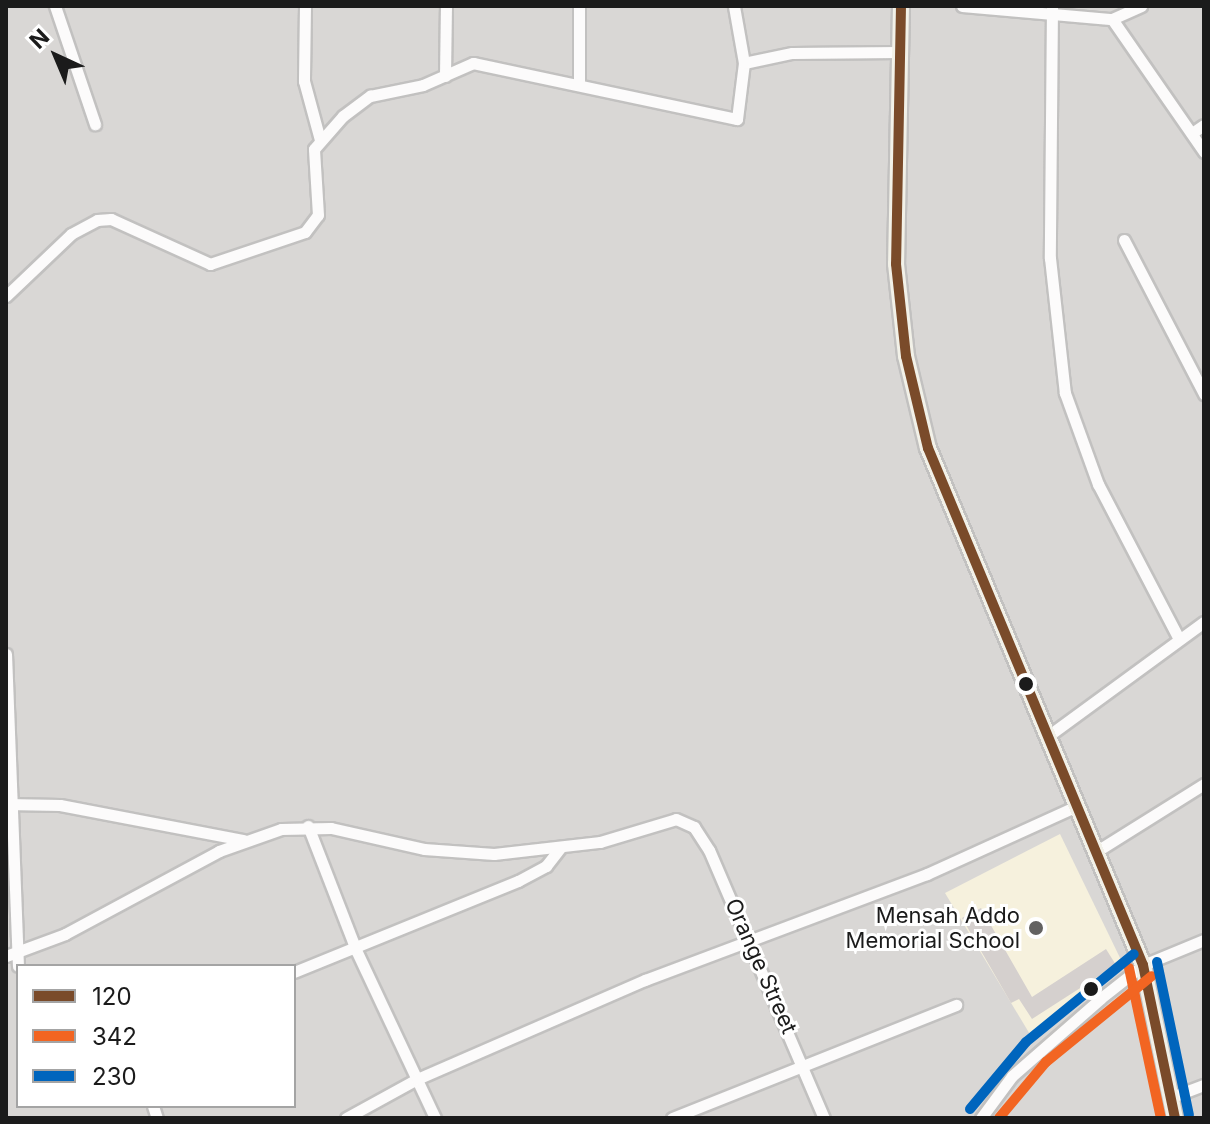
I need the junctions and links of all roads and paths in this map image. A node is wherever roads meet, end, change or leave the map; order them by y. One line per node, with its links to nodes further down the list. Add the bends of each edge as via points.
1 (55, 6): 15 (street)
2 (305, 6): 18 (street, via 303,73)
3 (446, 6): 13 (street)
4 (579, 6): 14 (street)
5 (734, 6): 12 (street)
6 (901, 6): 11 (main road)
7 (962, 6): 9 (street)
8 (1141, 6): 10 (street)
9 (1052, 8): 10 (street); 24 (street, via 1050,258 1065,393 1098,484)
10 (1112, 19): 17 (street)
11 (899, 52): 12 (street, via 792,53); 26 (main road, via 896,264 906,356 940,483)
12 (744, 63): 14 (street, via 737,119)
13 (445, 76): 14 (street, via 481,62); 18 (street, via 370,96)
14 (579, 83)
15 (95, 124)
16 (1204, 125): 17 (street)
17 (1192, 133): 19 (street)
18 (320, 140): 21 (street, via 311,160 318,219 305,232 210,264 111,219 97,220 71,234)
19 (1204, 152)
20 (1124, 240): 22 (street)
21 (6, 296)
22 (1204, 394)
23 (1204, 622): 24 (street)
24 (1179, 639): 26 (street)
25 (6, 654): 28 (street)
26 (1048, 736): 29 (main road)
27 (1204, 784): 33 (street)
28 (10, 803): 31 (street); 37 (street)
29 (1077, 806): 33 (main road); 35 (street, via 927,874)
30 (308, 826): 31 (street); 32 (street, via 424,849 494,854); 36 (street)
31 (244, 840): 37 (street)
32 (560, 848): 35 (street, Orange Street, via 686,821 701,836); 36 (street, via 538,872)
33 (1097, 851): 38 (main road)
34 (1204, 940): 38 (street)
35 (753, 942): 41 (street, Orange Street); 42 (street, via 645,980)
36 (356, 950): 39 (street); 42 (street)
37 (14, 958)
38 (1143, 965): 44 (main road); 49 (street, via 1036,1052)
39 (296, 971)
40 (956, 1005): 41 (street)
41 (804, 1064): 47 (street); 48 (street, Orange Street)
42 (417, 1079): 45 (street); 46 (street)
43 (1204, 1085): 44 (street)
44 (1172, 1097): 50 (main road)
45 (346, 1118)
46 (435, 1118)
47 (672, 1118)
48 (824, 1118)
49 (981, 1118)
50 (1175, 1118)

